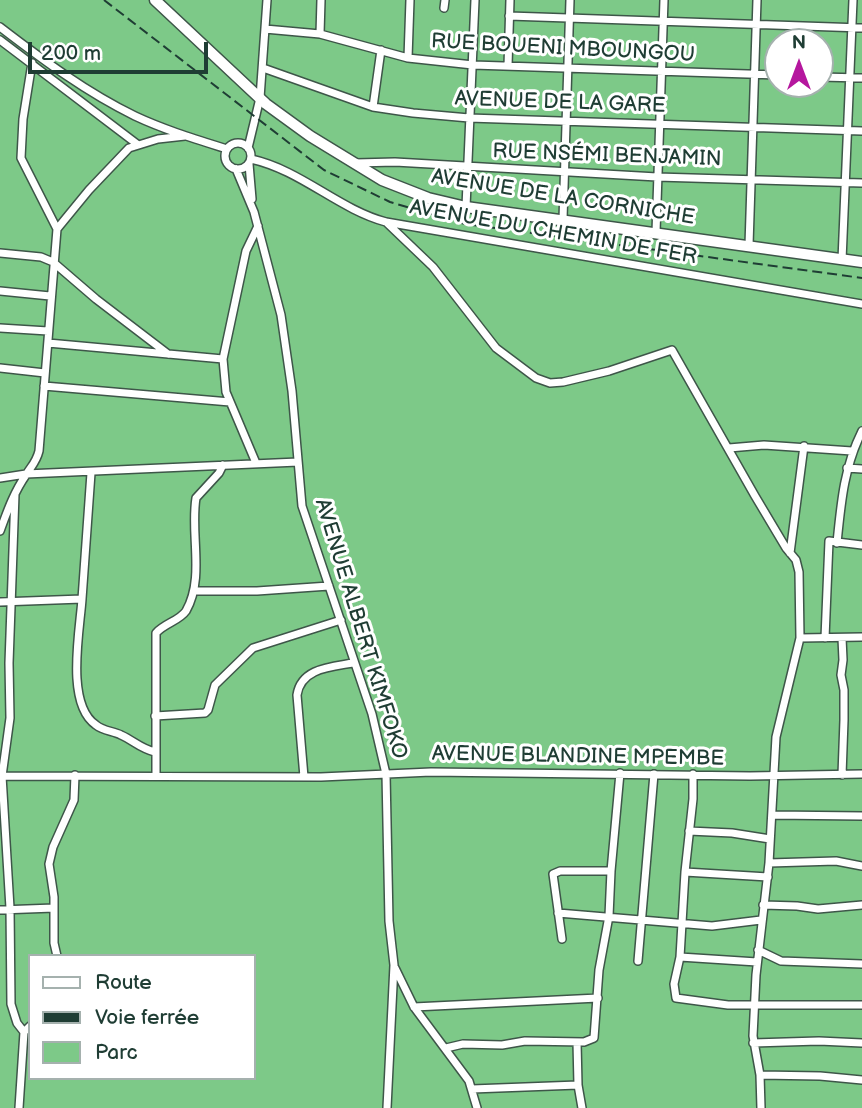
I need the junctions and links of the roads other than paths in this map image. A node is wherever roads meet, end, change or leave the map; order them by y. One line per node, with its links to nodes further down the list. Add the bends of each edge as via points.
1 (155, 0): 34 (street, AVENUE DE LA CORNICHE)
2 (267, 0): 18 (street)
3 (321, 0): 19 (street)
4 (410, 0): 22 (street)
5 (475, 0): 24 (street)
6 (510, 0): 11 (street)
7 (570, 0): 12 (street)
8 (663, 0): 13 (street)
9 (757, 0): 14 (street)
10 (853, 0): 16 (street)
11 (509, 16): 12 (street); 25 (street)
12 (570, 17): 13 (street); 27 (street)
13 (663, 21): 14 (street); 28 (street)
14 (754, 24): 16 (street); 29 (street)
15 (0, 27): 43 (street, via 83,86 133,115)
16 (852, 28): 17 (street); 32 (street)
17 (862, 28)
18 (265, 29): 19 (street, RUE BOUENI MBOUNGOU); 26 (street)
19 (320, 34): 21 (street, RUE BOUENI MBOUNGOU)
20 (0, 40): 23 (street)
21 (380, 50): 22 (street, RUE BOUENI MBOUNGOU); 35 (street)
22 (408, 58): 24 (street, RUE BOUENI MBOUNGOU)
23 (32, 63): 45 (street); 62 (street, via 21,158)
24 (473, 65): 25 (street, RUE BOUENI MBOUNGOU); 36 (street)
25 (508, 66): 27 (street, RUE BOUENI MBOUNGOU)
26 (263, 68): 34 (street); 35 (street, AVENUE DE LA GARE)
27 (567, 68): 28 (street, RUE BOUENI MBOUNGOU); 37 (street)
28 (662, 72): 29 (street, RUE BOUENI MBOUNGOU); 39 (street)
29 (754, 75): 30 (street, RUE BOUENI MBOUNGOU); 40 (street)
30 (764, 75)
31 (834, 77): 32 (street)
32 (849, 78): 33 (street); 41 (street)
33 (862, 78)
34 (260, 98): 38 (street); 49 (street, AVENUE DE LA CORNICHE)
35 (373, 107): 36 (street, AVENUE DE LA GARE)
36 (469, 118): 37 (street, AVENUE DE LA GARE); 50 (street)
37 (566, 121): 39 (street, AVENUE DE LA GARE); 52 (street)
38 (254, 123): 44 (street); 46 (street)
39 (660, 125): 40 (street, AVENUE DE LA GARE); 53 (street)
40 (752, 128): 41 (street, AVENUE DE LA GARE); 54 (street)
41 (847, 131): 42 (street, AVENUE DE LA GARE); 55 (street)
42 (862, 131)
43 (185, 136): 45 (street); 47 (street)
44 (237, 143): 46 (street); 47 (street)
45 (137, 144): 62 (street, via 121,155)
46 (248, 148): 48 (street)
47 (227, 149): 51 (street, via 225,160)
48 (250, 161): 51 (street); 57 (street, AVENUE ALBERT KIMFOKO); 60 (street, AVENUE DU CHEMIN DE FER, via 275,165)
49 (351, 163): 50 (street, RUE NSÉMI BENJAMIN); 58 (street, AVENUE DE LA CORNICHE, via 404,190)
50 (468, 168): 52 (street, RUE NSÉMI BENJAMIN); 58 (street)
51 (236, 169): 57 (street, AVENUE ALBERT KIMFOKO)
52 (564, 172): 53 (street, RUE NSÉMI BENJAMIN); 59 (street)
53 (657, 177): 54 (street, RUE NSÉMI BENJAMIN); 63 (street)
54 (751, 179): 55 (street, RUE NSÉMI BENJAMIN); 64 (street)
55 (845, 182): 56 (street, RUE NSÉMI BENJAMIN); 66 (street)
56 (862, 183)
57 (252, 206): 61 (street, AVENUE ALBERT KIMFOKO)
58 (466, 207): 59 (street, AVENUE DE LA CORNICHE)
59 (563, 219): 63 (street, AVENUE DE LA CORNICHE)
60 (386, 222): 71 (street, AVENUE DU CHEMIN DE FER); 83 (street, via 433,267 496,348 536,378 563,382 672,350)
61 (258, 226): 76 (street, via 246,251); 85 (street, AVENUE ALBERT KIMFOKO, via 281,315)
62 (57, 229): 67 (street)
63 (656, 232): 64 (street, AVENUE DE LA CORNICHE)
64 (749, 245): 66 (street, AVENUE DE LA CORNICHE)
65 (0, 253): 67 (street)
66 (842, 260): 68 (street, AVENUE DE LA CORNICHE)
67 (53, 261): 70 (street); 75 (street)
68 (862, 262)
69 (0, 290): 70 (street)
70 (50, 296): 73 (street)
71 (862, 304)
72 (0, 328): 73 (street)
73 (48, 331): 74 (street)
74 (48, 343): 75 (street); 78 (street)
75 (169, 354): 76 (street)
76 (223, 359): 80 (street)
77 (0, 368): 78 (street)
78 (45, 373): 79 (street)
79 (44, 386): 80 (street); 91 (street, via 39,452)
80 (230, 402): 86 (street)
81 (862, 431): 84 (street)
82 (804, 446): 83 (street); 84 (street); 97 (street)
83 (729, 448): 97 (street)
84 (852, 451): 88 (street)
85 (298, 462): 86 (street); 98 (street, AVENUE ALBERT KIMFOKO, via 302,506)
86 (256, 463): 87 (street)
87 (223, 465): 90 (street); 99 (street, via 197,498)
88 (847, 468): 89 (street); 95 (street)
89 (862, 469)
90 (91, 473): 91 (street); 100 (street)
91 (26, 474): 92 (street); 93 (street)
92 (0, 478)
93 (15, 494): 94 (street); 101 (street)
94 (0, 531)
95 (837, 543): 96 (street); 106 (street, via 829,541 827,549)
96 (862, 545)
97 (790, 554): 105 (street, via 799,572)
98 (329, 586): 99 (street); 103 (street, AVENUE ALBERT KIMFOKO)
99 (194, 591): 109 (street, via 181,616 156,633)
100 (82, 598): 101 (street); 110 (street, via 77,666 85,712 93,724)
101 (12, 600): 102 (street); 118 (street, via 10,718)
102 (0, 602)
103 (341, 620): 108 (street, AVENUE ALBERT KIMFOKO); 109 (street, via 253,649 215,685 205,713)
104 (862, 637): 107 (street)
105 (800, 638): 106 (street); 120 (street, via 777,729)
106 (825, 638): 107 (street)
107 (842, 638): 116 (street)
108 (353, 663): 112 (street, AVENUE ALBERT KIMFOKO, via 372,714); 121 (street, via 321,670 299,684)
109 (155, 716): 110 (street)
110 (155, 752): 119 (street)
111 (620, 773): 112 (street, AVENUE BLANDINE MPEMBE); 113 (street, AVENUE BLANDINE MPEMBE); 128 (street)
112 (386, 774): 121 (street, AVENUE BLANDINE MPEMBE); 148 (street, AVENUE ALBERT KIMFOKO, via 388,921)
113 (654, 774): 114 (street, AVENUE BLANDINE MPEMBE); 138 (street)
114 (693, 774): 120 (street, AVENUE BLANDINE MPEMBE); 124 (street)
115 (75, 775): 118 (street, AVENUE BLANDINE MPEMBE); 119 (street, AVENUE BLANDINE MPEMBE); 134 (street, via 71,808 50,856)
116 (842, 775): 117 (street, AVENUE BLANDINE MPEMBE); 120 (street, AVENUE BLANDINE MPEMBE)
117 (862, 775)
118 (1, 776): 133 (street)
119 (156, 776): 121 (street, AVENUE BLANDINE MPEMBE)
120 (775, 776): 122 (street)
121 (304, 777)
122 (772, 815): 123 (street); 125 (street)
123 (862, 816)
124 (688, 831): 125 (street); 129 (street)
125 (770, 839): 126 (street)
126 (769, 863): 127 (street); 130 (street)
127 (862, 866)
128 (611, 871): 136 (street, via 555,872); 137 (street)
129 (685, 873): 130 (street); 140 (street)
130 (768, 877): 131 (street)
131 (763, 905): 132 (street, via 818,909); 139 (street)
132 (862, 905)
133 (10, 908): 134 (street); 135 (street); 153 (street, via 11,1004 17,1023)
134 (54, 908): 143 (street)
135 (0, 910)
136 (558, 913): 137 (street); 141 (street)
137 (609, 916): 138 (street); 149 (street)
138 (640, 920): 140 (street); 145 (street)
139 (761, 920): 140 (street, via 712,926); 142 (street)
140 (681, 921): 144 (street)
141 (562, 939)
142 (758, 950): 146 (street); 147 (street, via 782,961)
143 (57, 954)
144 (680, 957): 146 (street); 151 (street, via 676,998)
145 (638, 961)
146 (757, 962): 151 (street)
147 (862, 964)
148 (394, 965): 152 (street); 163 (street, AVENUE ALBERT KIMFOKO)
149 (598, 999): 152 (street); 154 (street, via 594,1038)
150 (862, 1004): 151 (street)
151 (753, 1005): 155 (street)
152 (414, 1007): 157 (street)
153 (27, 1029): 162 (street)
154 (577, 1042): 157 (street); 160 (street)
155 (753, 1043): 156 (street); 158 (street)
156 (862, 1043)
157 (446, 1048): 161 (street)
158 (760, 1075): 159 (street); 166 (street)
159 (862, 1080)
160 (578, 1085): 161 (street); 165 (street)
161 (472, 1089): 164 (street)
162 (19, 1108)
163 (387, 1108)
164 (477, 1108)
165 (582, 1108)
166 (761, 1108)

